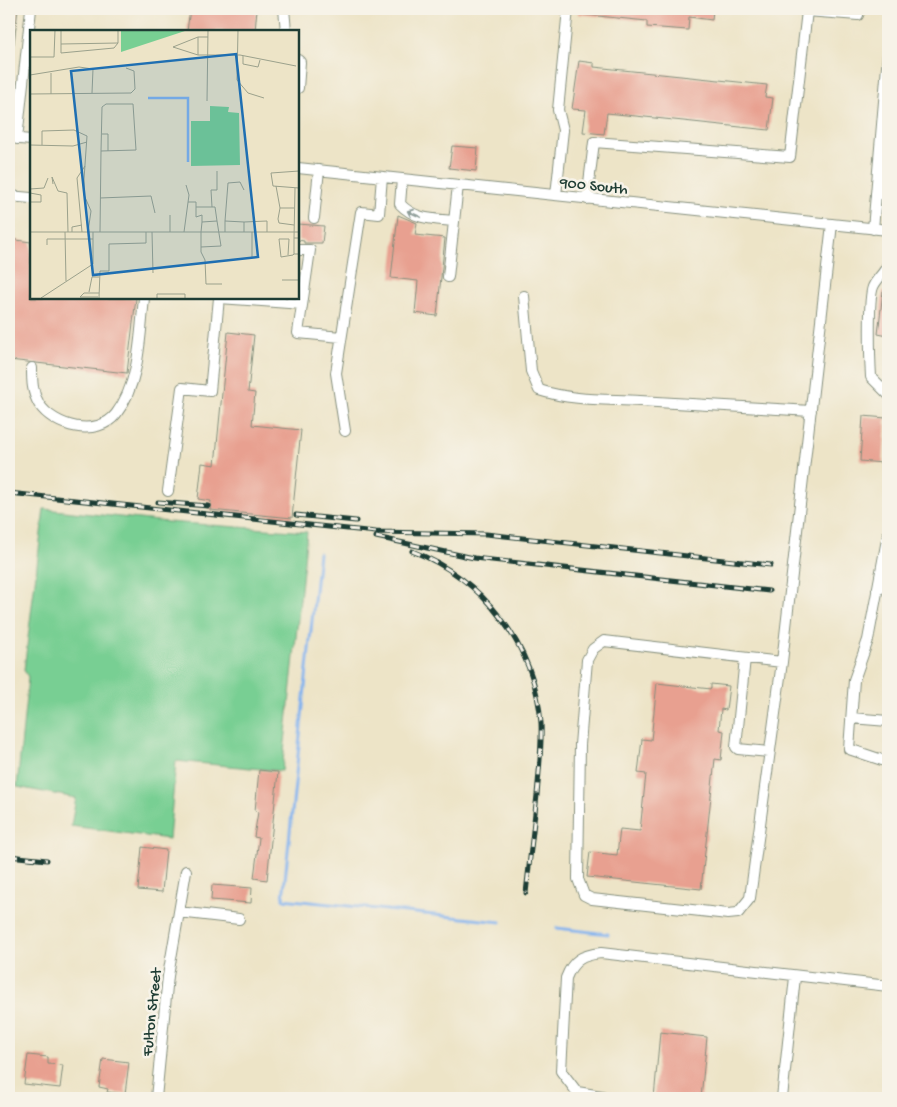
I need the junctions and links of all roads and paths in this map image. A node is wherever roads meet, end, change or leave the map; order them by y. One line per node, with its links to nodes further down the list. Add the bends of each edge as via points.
1 (31, 9): 9 (street)
2 (284, 9): 5 (street)
3 (568, 9): 18 (street, via 558,110 564,130)
4 (859, 12): 21 (street, via 806,11 790,157 594,142)
5 (286, 30)
6 (888, 55): 16 (street)
7 (299, 61): 8 (street)
8 (299, 75)
9 (13, 138): 10 (street)
10 (30, 140)
11 (299, 168): 12 (street, 900 South)
12 (319, 170): 13 (street, 900 South); 22 (street)
13 (382, 177): 14 (street, 900 South); 35 (street, via 379,214 361,212)
14 (402, 179): 15 (street, 900 South); 23 (street, one-way to 14, via 425,218 408,212 400,204)
15 (458, 185): 18 (street, 900 South); 23 (street)
16 (876, 193): 17 (street); 25 (street)
17 (888, 194)
18 (556, 195): 21 (street, 900 South)
19 (9, 196): 20 (street)
20 (30, 198)
21 (587, 198): 24 (street, 900 South)
22 (314, 218)
23 (454, 221): 29 (street)
24 (832, 224): 25 (street, 900 South); 38 (street)
25 (872, 228): 26 (street, 900 South)
26 (888, 230)
27 (299, 250): 34 (street, via 310,250)
28 (888, 264): 37 (street, via 873,287 869,346 870,377)
29 (448, 277)
30 (524, 296): 38 (street, via 531,371 539,390 583,400 635,400)
31 (144, 299): 36 (street, via 131,388 115,416 99,426 70,426 51,417 40,405 32,387)
32 (219, 299): 40 (street, via 210,391 182,388)
33 (233, 299): 34 (street)
34 (302, 304): 35 (street, via 298,333)
35 (341, 338): 39 (street, via 336,373)
36 (32, 368)
37 (888, 394)
38 (811, 411): 45 (street)
39 (345, 431)
40 (168, 491)
41 (888, 534): 43 (street)
42 (888, 584): 43 (street)
43 (878, 590): 46 (street, via 868,640 854,680)
44 (745, 658): 45 (street); 48 (street, via 736,747); 48 (street, via 604,640 593,649 587,660 580,745 578,879 584,895 592,899 738,913 750,898)
45 (782, 662): 48 (street)
46 (851, 718): 47 (street); 49 (street, via 849,749)
47 (888, 722)
48 (770, 752)
49 (888, 762)
50 (186, 871): 51 (street, Fulton Street)
51 (179, 912): 52 (street); 56 (street, Fulton Street, via 168,976)
52 (239, 919)
53 (796, 977): 54 (street); 55 (street, via 602,953 579,958 570,966 566,978 561,1071 577,1092); 57 (street)
54 (888, 986)
55 (602, 1096)
56 (156, 1098)
57 (782, 1098)

